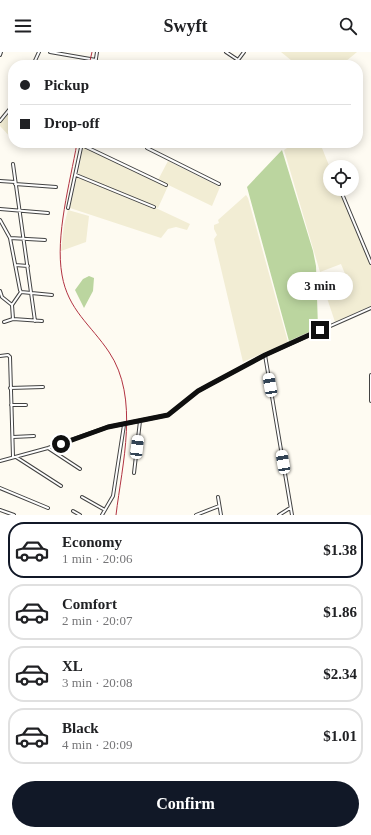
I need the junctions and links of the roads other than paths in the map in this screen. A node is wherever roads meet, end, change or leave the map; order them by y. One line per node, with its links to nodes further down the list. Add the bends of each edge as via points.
1 (1, 52): 6 (street)
2 (50, 52): 7 (street)
3 (98, 52): 7 (street)
4 (226, 52): 5 (street, via 238,60)
5 (244, 52)
6 (0, 55)
7 (96, 60)
8 (8, 111): 9 (street)
9 (0, 121)
10 (81, 148): 14 (street)
11 (90, 148): 18 (street)
12 (148, 148): 17 (street)
13 (13, 164): 16 (street)
14 (76, 175): 21 (street); 22 (street)
15 (0, 181): 16 (street)
16 (15, 183): 19 (street); 24 (street)
17 (219, 184)
18 (166, 185)
19 (56, 187)
20 (343, 196): 30 (street)
21 (154, 207)
22 (68, 208)
23 (0, 209): 24 (street)
24 (20, 210): 25 (street); 28 (street)
25 (48, 213)
26 (0, 221): 27 (street)
27 (10, 238): 28 (street); 31 (street)
28 (24, 239): 29 (street); 32 (street)
29 (45, 240)
30 (371, 263)
31 (15, 265): 32 (street); 34 (street)
32 (28, 266): 35 (street)
33 (0, 291): 37 (street, via 2,297)
34 (22, 292): 35 (street); 37 (street)
35 (32, 294): 36 (street); 40 (street)
36 (52, 295)
37 (12, 305): 39 (street)
38 (371, 308): 43 (street)
39 (13, 319): 40 (street); 42 (street)
40 (36, 321): 41 (street)
41 (42, 321)
42 (4, 322)
43 (265, 355): 51 (street, via 198,391 168,415); 66 (street)
44 (0, 356): 47 (street, via 9,356)
45 (371, 375): 48 (street)
46 (43, 387): 47 (street)
47 (10, 388): 49 (street)
48 (371, 401)
49 (11, 405): 50 (street); 54 (street)
50 (26, 405)
51 (140, 421): 52 (street); 59 (street)
52 (124, 425): 55 (street, via 108,427); 68 (street, via 113,496)
53 (34, 436): 54 (street)
54 (13, 437): 56 (street)
55 (48, 448): 56 (street); 58 (street)
56 (15, 457): 57 (street); 60 (street)
57 (0, 461)
58 (80, 469)
59 (134, 473)
60 (61, 486)
61 (0, 488): 65 (street)
62 (218, 497): 64 (street)
63 (82, 498): 68 (street)
64 (219, 506): 73 (street); 74 (street)
65 (48, 508)
66 (290, 508): 75 (street); 76 (street)
67 (0, 510): 70 (street)
68 (105, 510): 72 (street)
69 (72, 511): 71 (street)
70 (14, 515)
71 (80, 515)
72 (102, 515)
73 (196, 515)
74 (222, 515)
75 (279, 515)
76 (292, 515)

